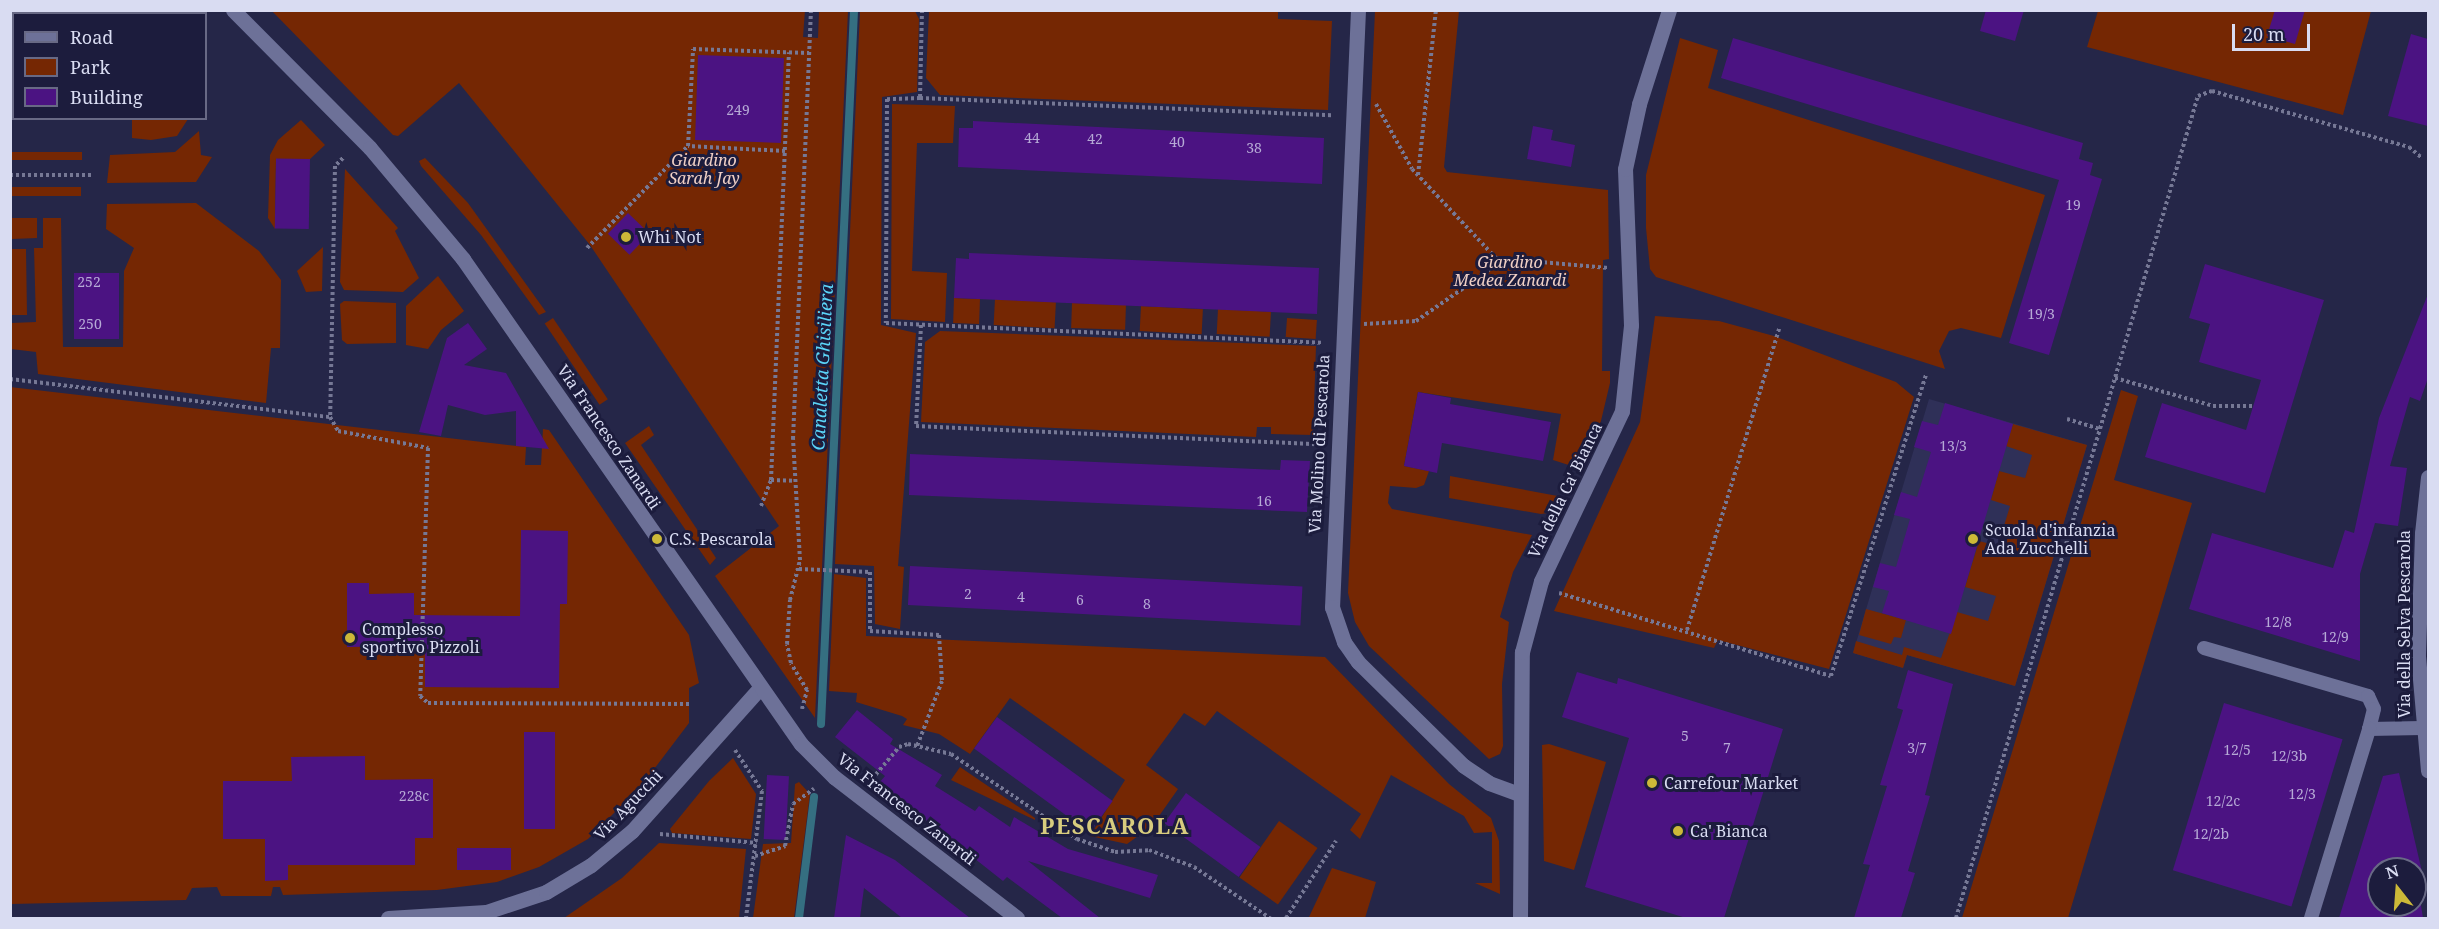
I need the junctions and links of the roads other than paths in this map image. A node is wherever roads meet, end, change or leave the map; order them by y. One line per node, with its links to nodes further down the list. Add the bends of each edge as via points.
1 (233, 10): 6 (street, Via Francesco Zanardi, via 370,148 464,259 616,475)
2 (1358, 10): 10 (street, Via Molino di Pescarola, via 1332,607 1344,642 1358,662 1464,766 1489,783)
3 (1669, 10): 10 (street, Via della Ca' Bianca, via 1639,104 1625,169 1632,326 1624,400 1608,447 1550,561 1528,621 1520,675)
4 (2428, 477): 7 (street, Via della Selva Pescarola, via 2420,559)
5 (2204, 648): 8 (lane, via 2368,696 2374,709)
6 (759, 689): 11 (street, Via Agucchi, via 632,831 581,872 546,892 486,912); 12 (street, Via Francesco Zanardi, via 789,731 834,777)
7 (2422, 728): 8 (lane); 9 (street, Via della Selva Pescarola)
8 (2369, 729): 14 (lane)
9 (2428, 771)
10 (1519, 794): 13 (street, Via della Ca' Bianca)
11 (388, 918)
12 (1017, 918)
13 (1520, 918)
14 (2311, 918)

